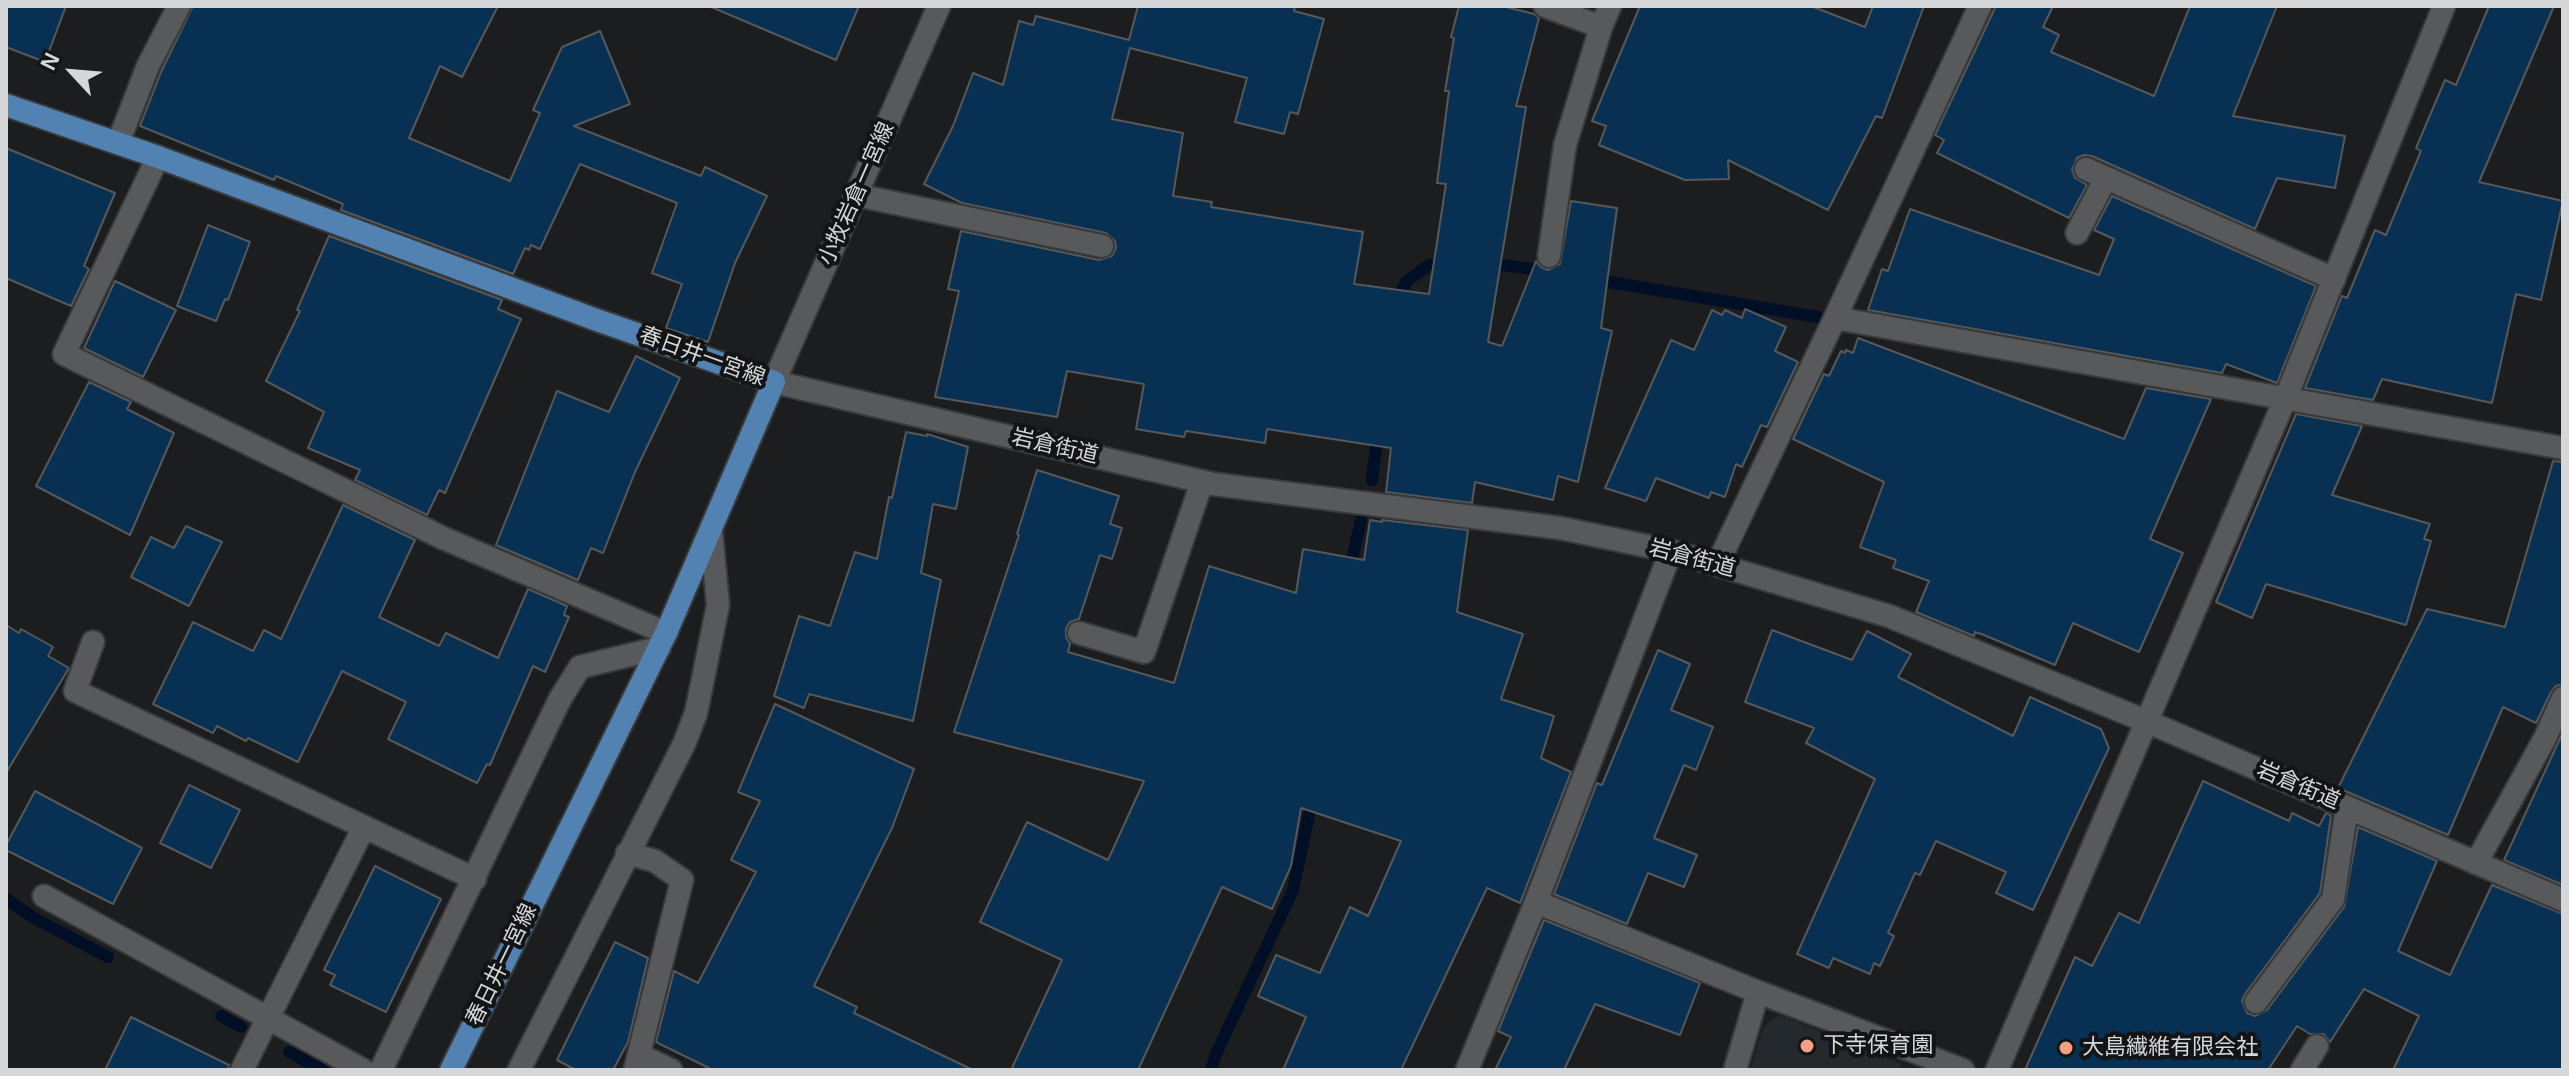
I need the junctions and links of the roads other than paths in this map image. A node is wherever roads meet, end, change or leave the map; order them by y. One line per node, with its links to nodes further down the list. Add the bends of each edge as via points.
1 (179, 6): 8 (street)
2 (939, 6): 10 (street, 小牧岩倉一宮線)
3 (1545, 6): 6 (street)
4 (1980, 6): 15 (street)
5 (2440, 7): 14 (street)
6 (1606, 16): 13 (street, via 1565,145)
7 (6, 105): 8 (main road, 春日井一宮線)
8 (118, 143): 9 (main road, 春日井一宮線)
9 (158, 157): 16 (main road, 春日井一宮線); 24 (street, via 64,354)
10 (856, 195): 12 (street); 16 (street, 小牧岩倉一宮線)
11 (2077, 233): 14 (street, via 2096,174)
12 (1102, 246)
13 (1549, 256)
14 (2334, 279): 17 (street)
15 (1835, 318): 17 (street); 22 (street)
16 (774, 382): 19 (street, 岩倉街道); 20 (main road, 春日井一宮線)
17 (2286, 397): 18 (street); 27 (street)
18 (2563, 448)
19 (1202, 482): 21 (street, 岩倉街道, via 1560,528); 23 (street, via 1144,652)
20 (711, 530): 24 (main road, 春日井一宮線); 30 (street, via 718,605 696,713)
21 (1671, 551): 22 (street, 岩倉街道); 35 (street)
22 (1717, 565): 27 (street, 岩倉街道, via 1889,616)
23 (1079, 633)
24 (662, 640): 32 (street, via 580,667); 44 (main road, 春日井一宮線)
25 (93, 642): 29 (street, via 75,691)
26 (2563, 698): 31 (street)
27 (2148, 722): 28 (street, 岩倉街道); 50 (street)
28 (2347, 807): 31 (street, 岩倉街道); 37 (street, via 2333,899)
29 (364, 827): 32 (street); 38 (street)
30 (627, 853): 40 (street, via 655,861 682,880); 45 (street)
31 (2476, 863): 34 (street, 岩倉街道)
32 (475, 879): 43 (street)
33 (44, 896): 38 (street)
34 (2563, 900)
35 (1536, 902): 36 (street); 47 (street)
36 (1758, 992): 48 (street); 49 (street)
37 (2256, 1002)
38 (267, 1019): 41 (street); 42 (street)
39 (2317, 1046): 51 (street)
40 (637, 1063): 46 (street)
41 (242, 1070)
42 (363, 1070)
43 (381, 1070)
44 (451, 1070)
45 (519, 1070)
46 (671, 1070)
47 (1467, 1070)
48 (1735, 1070)
49 (1963, 1070)
50 (1997, 1070)
51 (2302, 1070)

